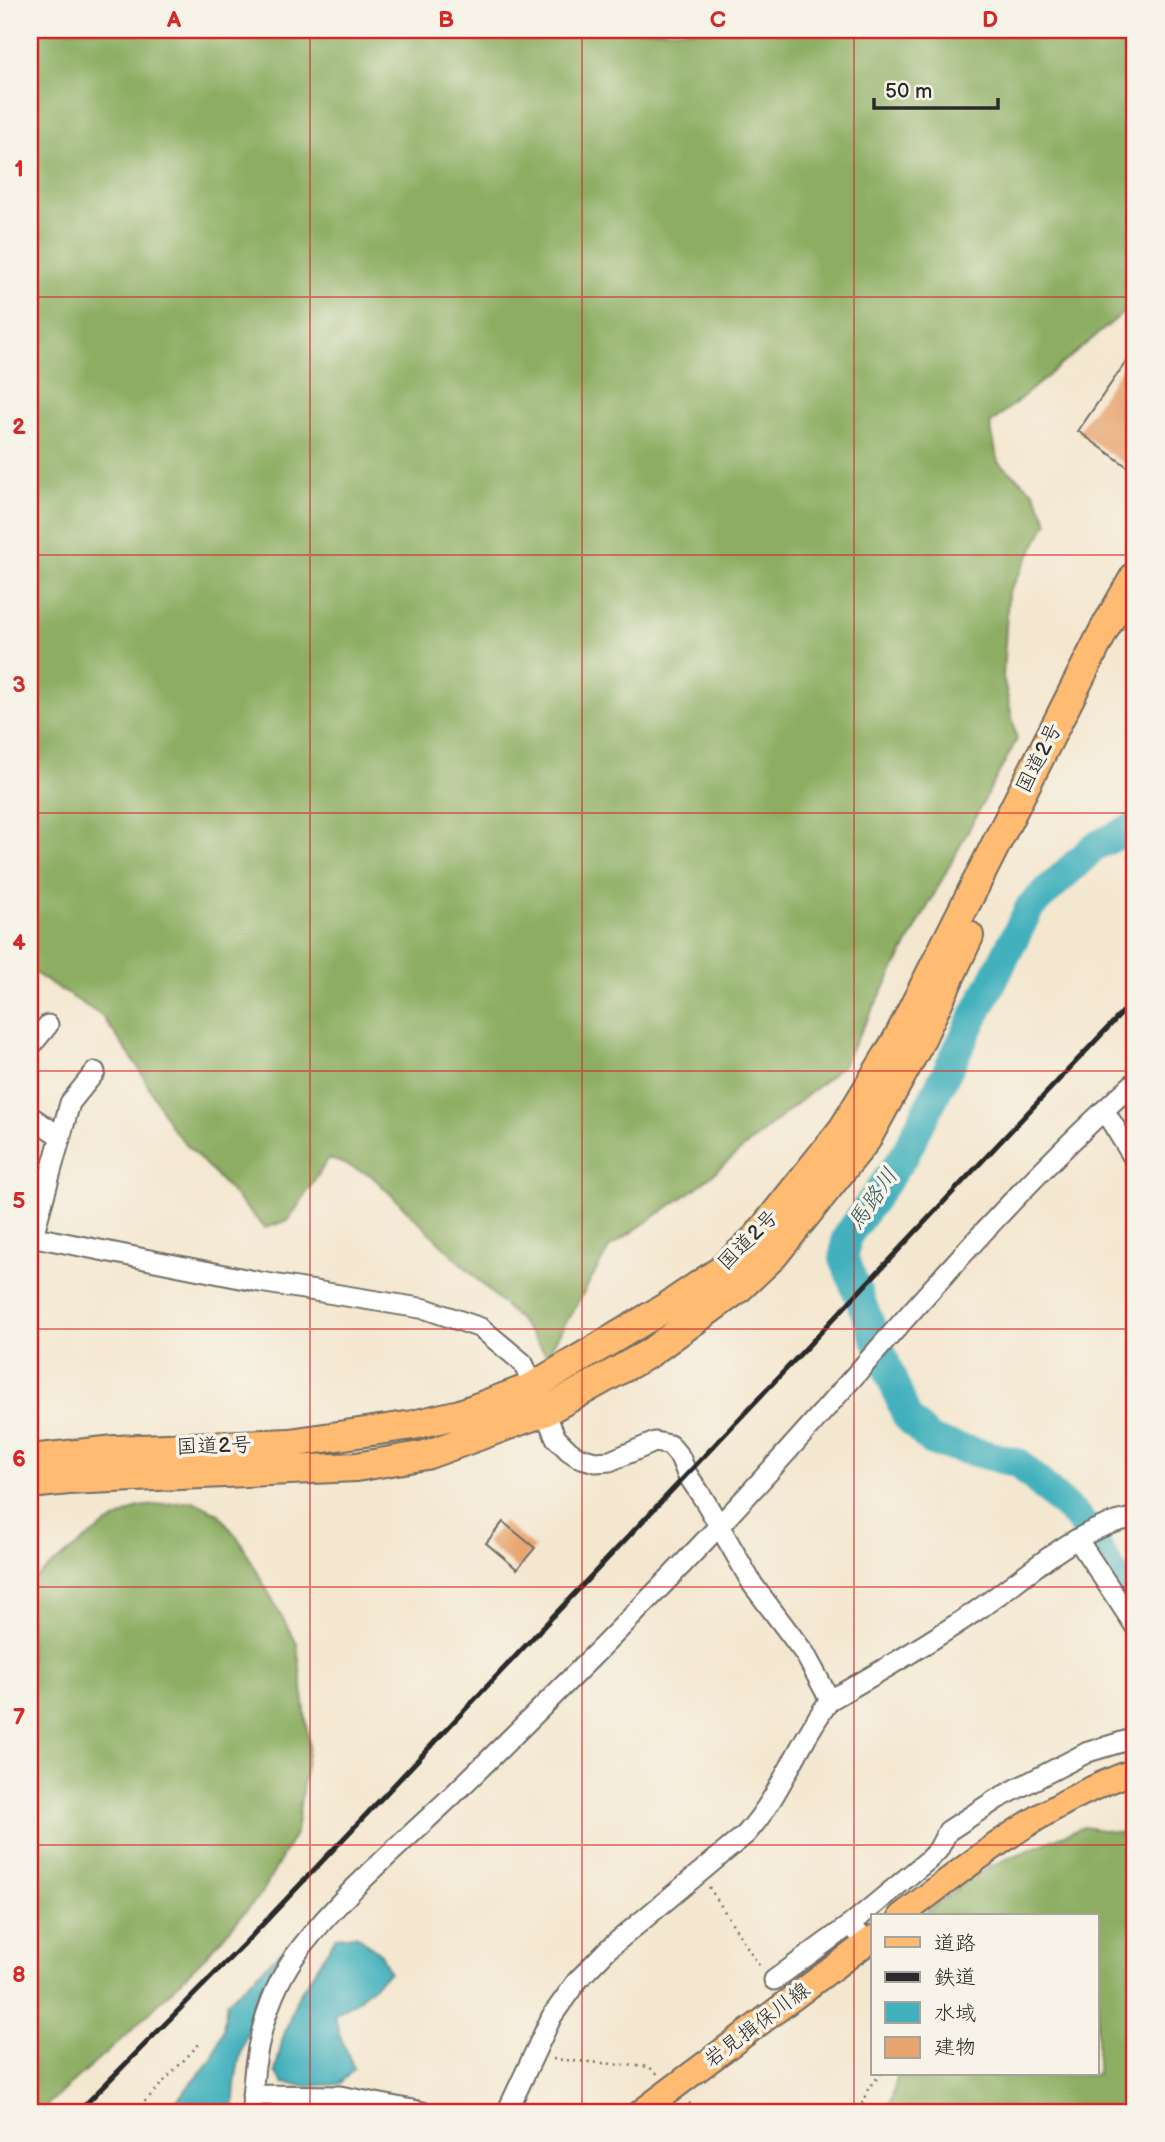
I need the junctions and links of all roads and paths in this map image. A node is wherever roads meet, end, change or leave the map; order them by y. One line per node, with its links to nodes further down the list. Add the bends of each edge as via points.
1 (1135, 576): 12 (highway, 国道2号, via 897,1040 843,1129 757,1237 720,1271)
2 (1135, 613): 13 (highway, 国道2号, via 1023,821 917,1047 866,1140 774,1255 738,1289 648,1354)
3 (48, 1025): 4 (street)
4 (30, 1046)
5 (95, 1072): 9 (street, via 70,1103)
6 (1135, 1082): 7 (street)
7 (1104, 1110): 10 (street); 20 (street, via 1040,1172)
8 (30, 1116): 9 (street)
9 (61, 1137): 11 (street)
10 (1135, 1160)
11 (31, 1236): 12 (street, via 260,1282 426,1309 481,1328 523,1363)
12 (532, 1387): 13 (street); 15 (highway, 国道2号, via 460,1414)
13 (544, 1412): 15 (highway, 国道2号, via 426,1455 356,1467); 20 (street, via 556,1438 569,1451 595,1462 610,1461 655,1442 670,1445)
14 (30, 1444): 15 (highway, via 230,1434)
15 (292, 1456): 16 (highway, 国道2号, via 115,1450); 17 (highway, 国道2号); 18 (highway, via 263,1478)
16 (30, 1460)
17 (30, 1484)
18 (30, 1499)
19 (1135, 1518): 21 (street)
20 (719, 1526): 23 (street, via 753,1585 805,1654); 35 (street, via 298,1951 270,2000 257,2052)
21 (1087, 1534): 22 (street); 23 (street, via 967,1618)
22 (1135, 1626)
23 (830, 1700): 26 (street, via 762,1816)
24 (1135, 1738): 27 (street, via 1055,1767 957,1824)
25 (1135, 1771): 28 (main road, via 1060,1803 983,1853)
26 (699, 1873): 30 (path, via 761,1969); 32 (street, via 577,1981)
27 (881, 1914)
28 (904, 1914)
29 (863, 1935): 30 (street); 34 (main road, 岩見揖保川線)
30 (774, 1980)
31 (201, 2042): 36 (path)
32 (532, 2055): 34 (path, via 649,2067); 38 (street)
33 (879, 2076): 41 (path)
34 (673, 2087): 39 (main road, 岩見揖保川線); 40 (path)
35 (252, 2104): 37 (street, via 340,2096)
36 (135, 2112)
37 (423, 2112)
38 (507, 2112)
39 (641, 2112)
40 (698, 2112)
41 (852, 2112)

